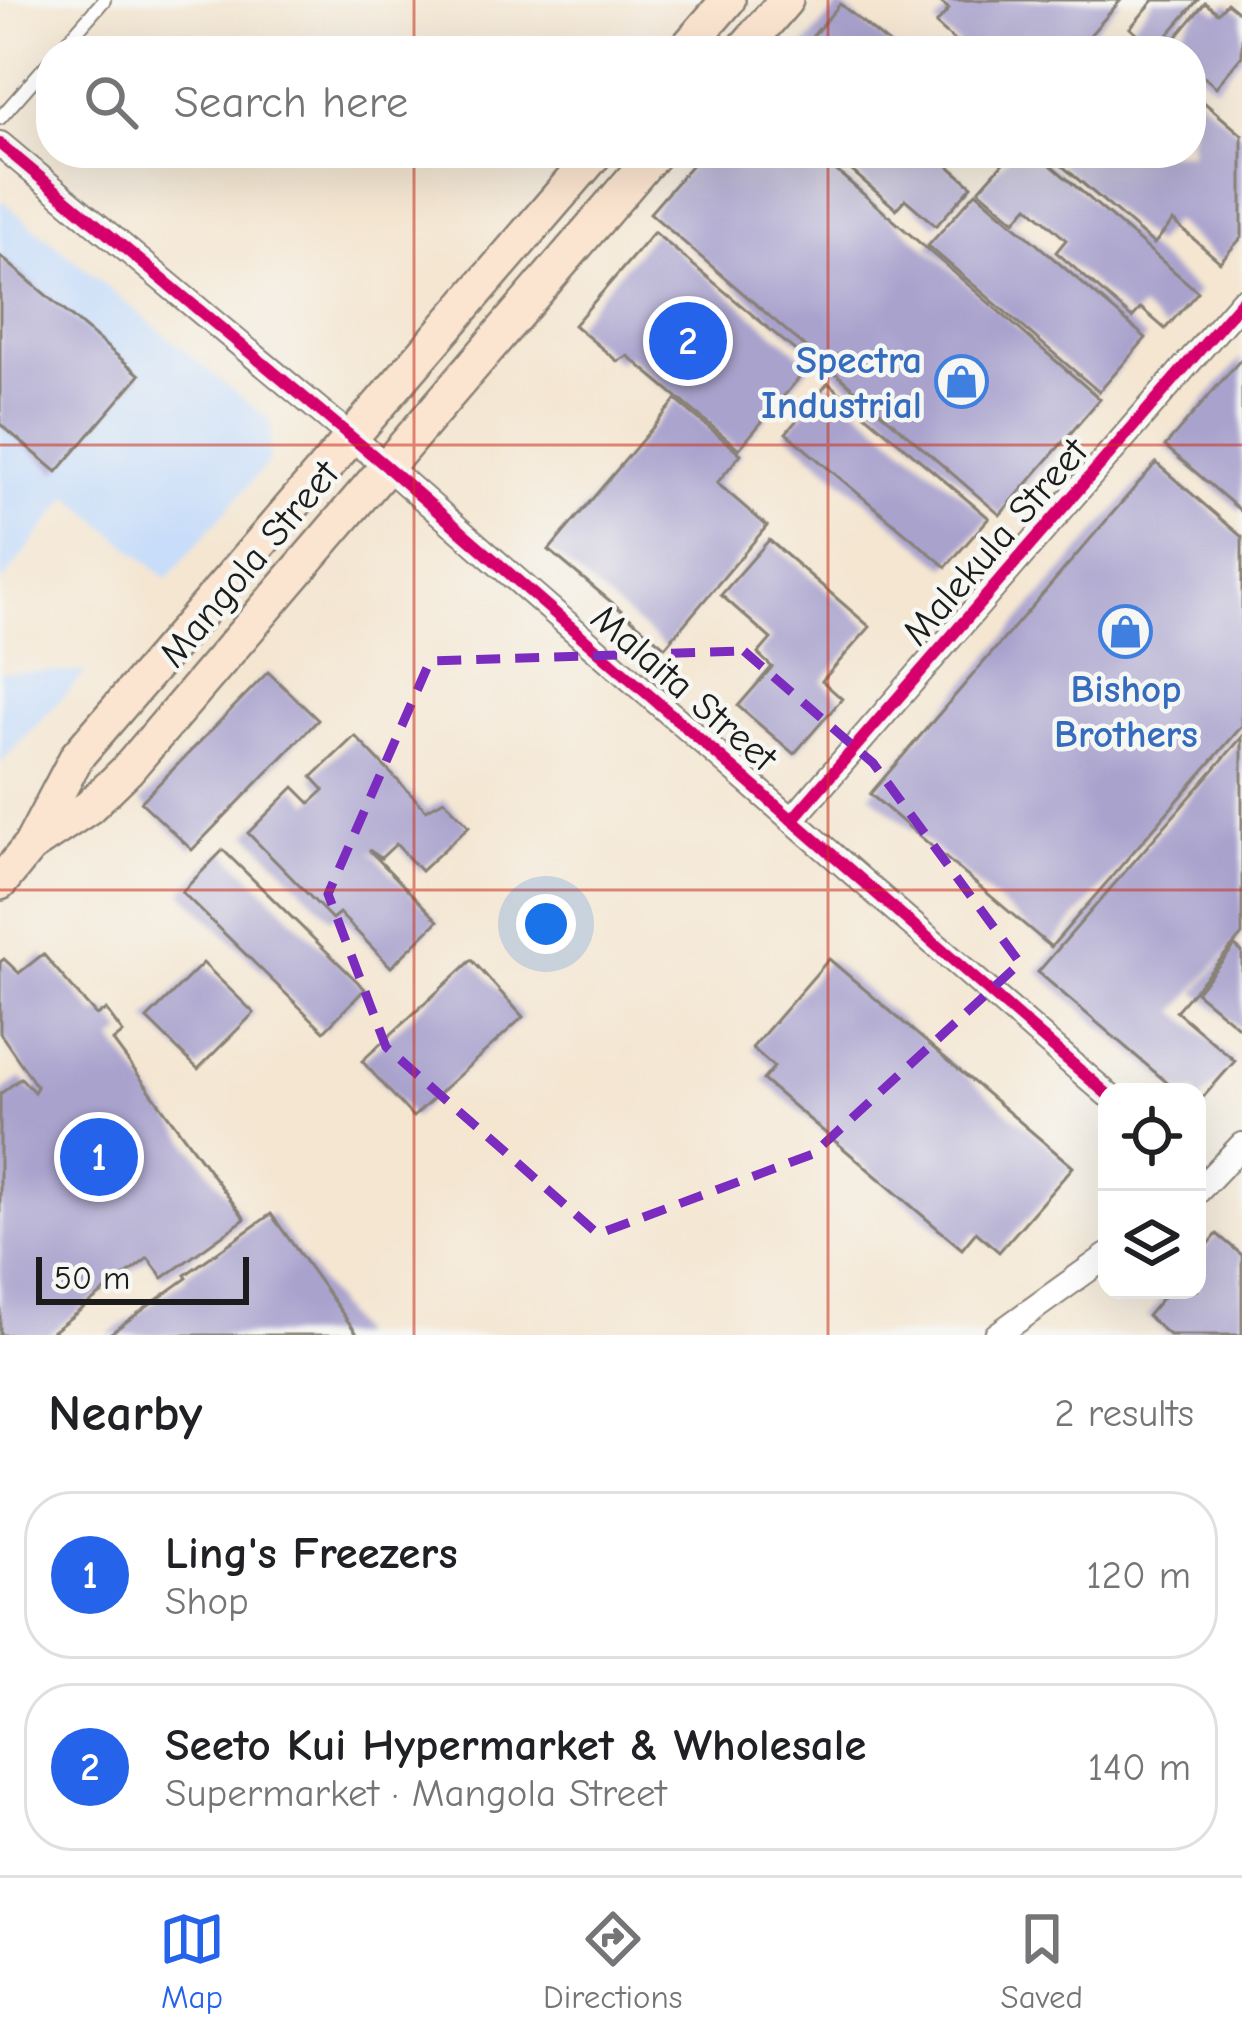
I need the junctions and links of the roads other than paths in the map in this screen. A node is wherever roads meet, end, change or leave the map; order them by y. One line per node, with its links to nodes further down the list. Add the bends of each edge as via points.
1 (104, 0): 4 (lane)
2 (728, 0): 5 (main road)
3 (786, 0): 6 (main road)
4 (72, 36)
5 (697, 36)
6 (755, 36)
7 (36, 77): 8 (lane)
8 (0, 118)
9 (0, 144): 13 (street)
10 (583, 168): 13 (main road, Mangola Street)
11 (642, 168): 14 (main road, Mangola Street)
12 (1242, 301): 15 (street, Malekula Street)
13 (350, 438): 14 (street, Malaita Street); 16 (main road, Mangola Street, via 77,756)
14 (386, 466): 15 (street, Malaita Street); 16 (main road, Mangola Street, via 127,770)
15 (792, 820): 18 (street, Malaita Street)
16 (30, 846): 17 (main road, Mangola Street)
17 (0, 883)
18 (1098, 1086)
19 (1242, 1144): 20 (street)
20 (1206, 1177)
21 (1098, 1263): 22 (street)
22 (998, 1335)

